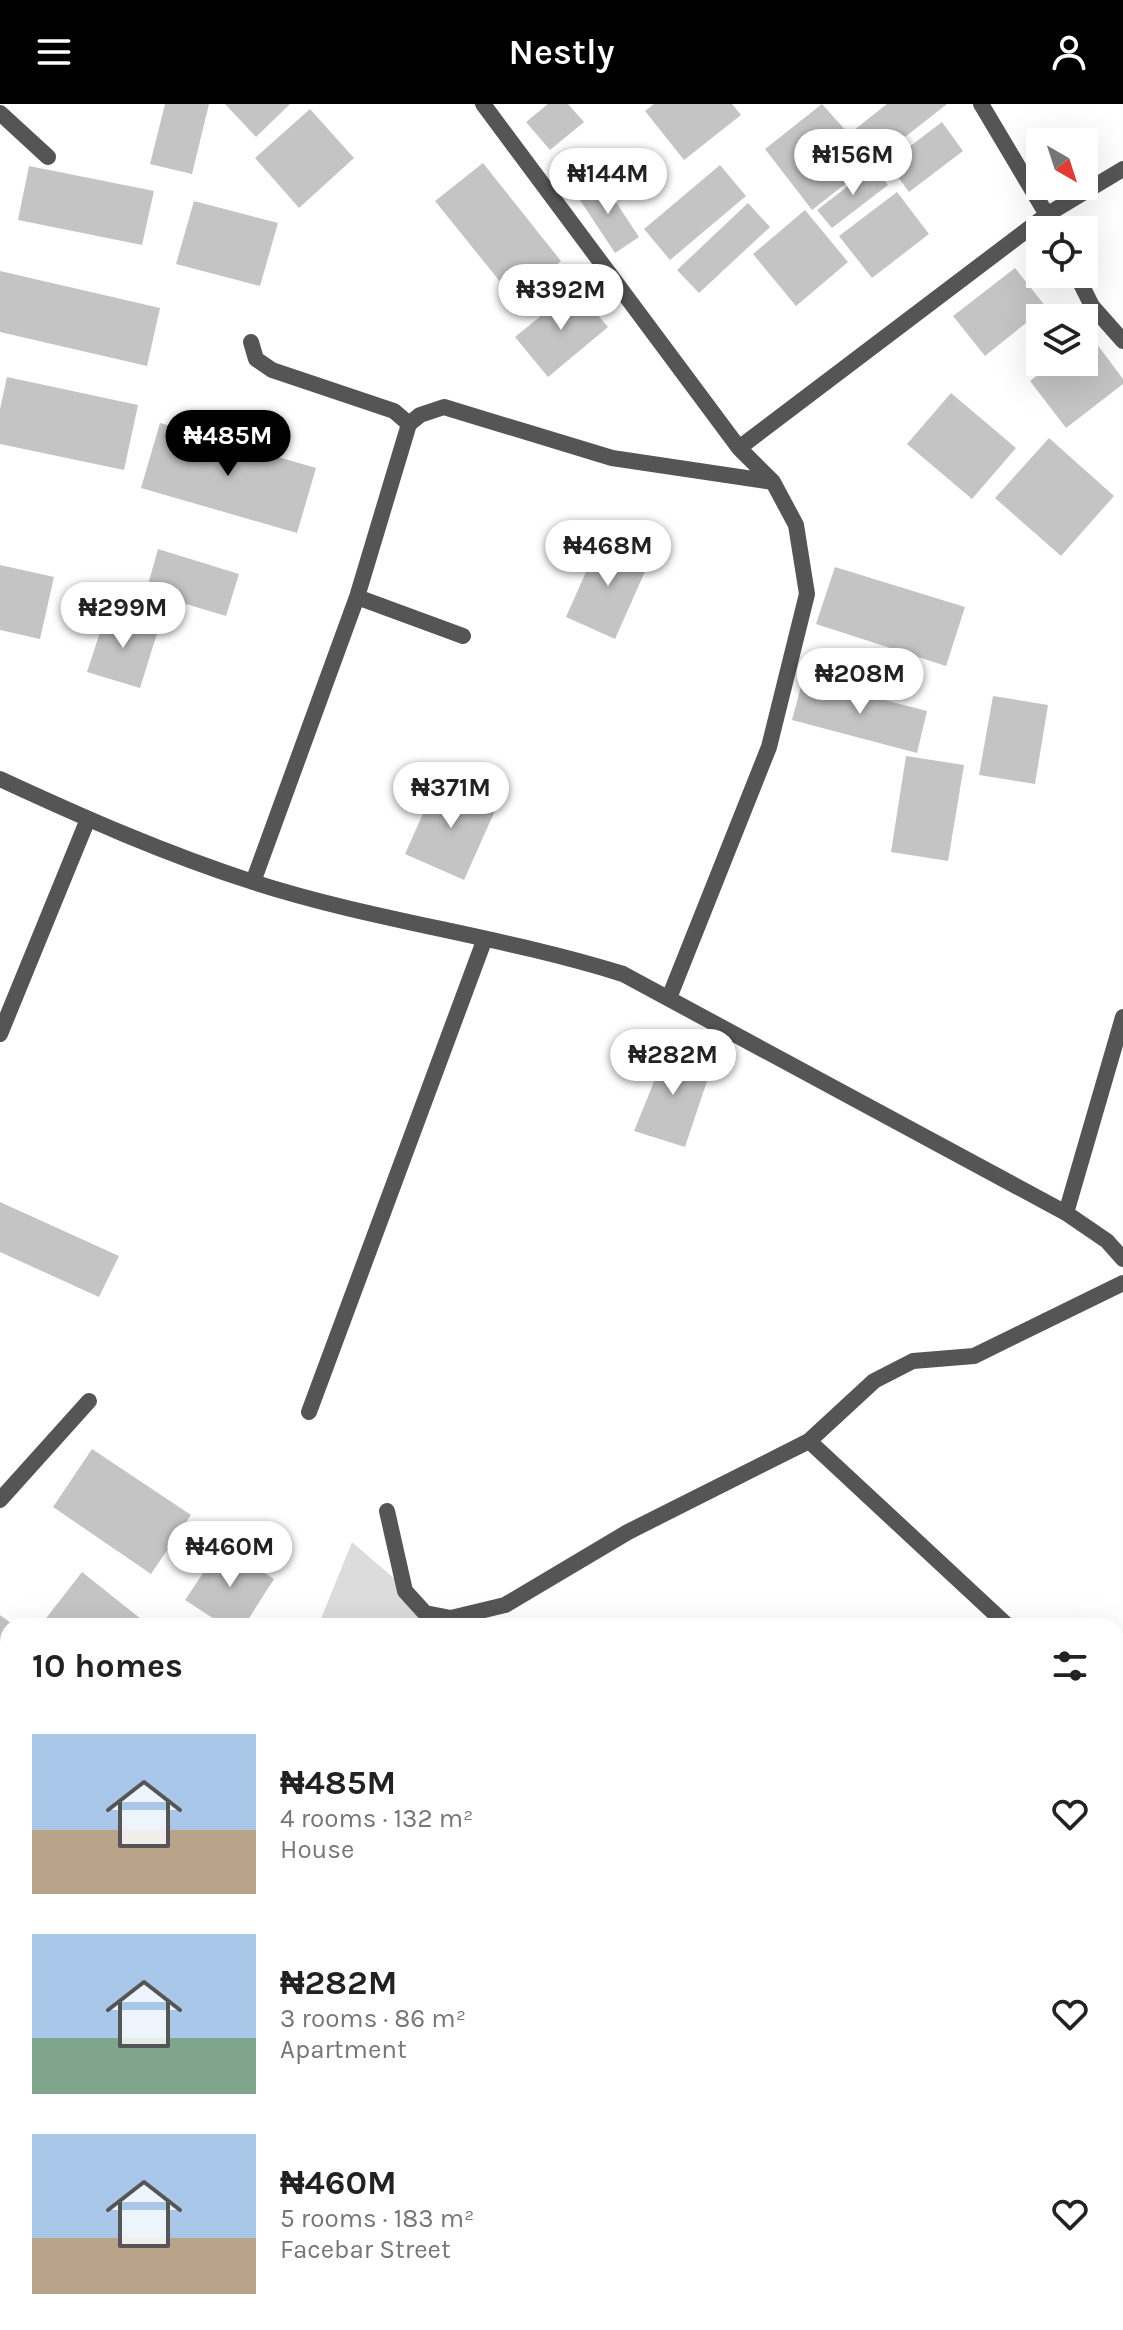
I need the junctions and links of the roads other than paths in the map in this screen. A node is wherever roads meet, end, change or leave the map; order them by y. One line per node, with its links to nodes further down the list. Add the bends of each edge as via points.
1 (483, 104): 11 (street)
2 (981, 104): 6 (street)
3 (0, 113): 4 (street)
4 (48, 157)
5 (1123, 169): 6 (street)
6 (1048, 214): 11 (street)
7 (1083, 288): 8 (street)
8 (1123, 341)
9 (251, 342): 10 (street, via 256,359 272,370 394,411)
10 (409, 424): 12 (street, via 444,407 612,458); 13 (street)
11 (739, 448): 12 (street)
12 (773, 482): 19 (street, via 796,525 807,594 769,747)
13 (357, 597): 14 (street); 17 (street)
14 (463, 636)
15 (0, 779): 16 (street)
16 (88, 819): 17 (street); 21 (street)
17 (253, 882): 18 (street)
18 (484, 941): 19 (street, via 582,961 623,974); 26 (street)
19 (669, 998): 22 (street)
20 (1123, 1017): 22 (street)
21 (0, 1034)
22 (1066, 1213): 23 (street)
23 (1123, 1259)
24 (1123, 1283): 27 (street, via 974,1356 913,1361 874,1381)
25 (89, 1401): 28 (street)
26 (309, 1412)
27 (809, 1441): 29 (street, via 628,1532 505,1605 451,1618 425,1613 405,1591); 30 (street)
28 (0, 1500)
29 (387, 1511)
30 (999, 1618)

